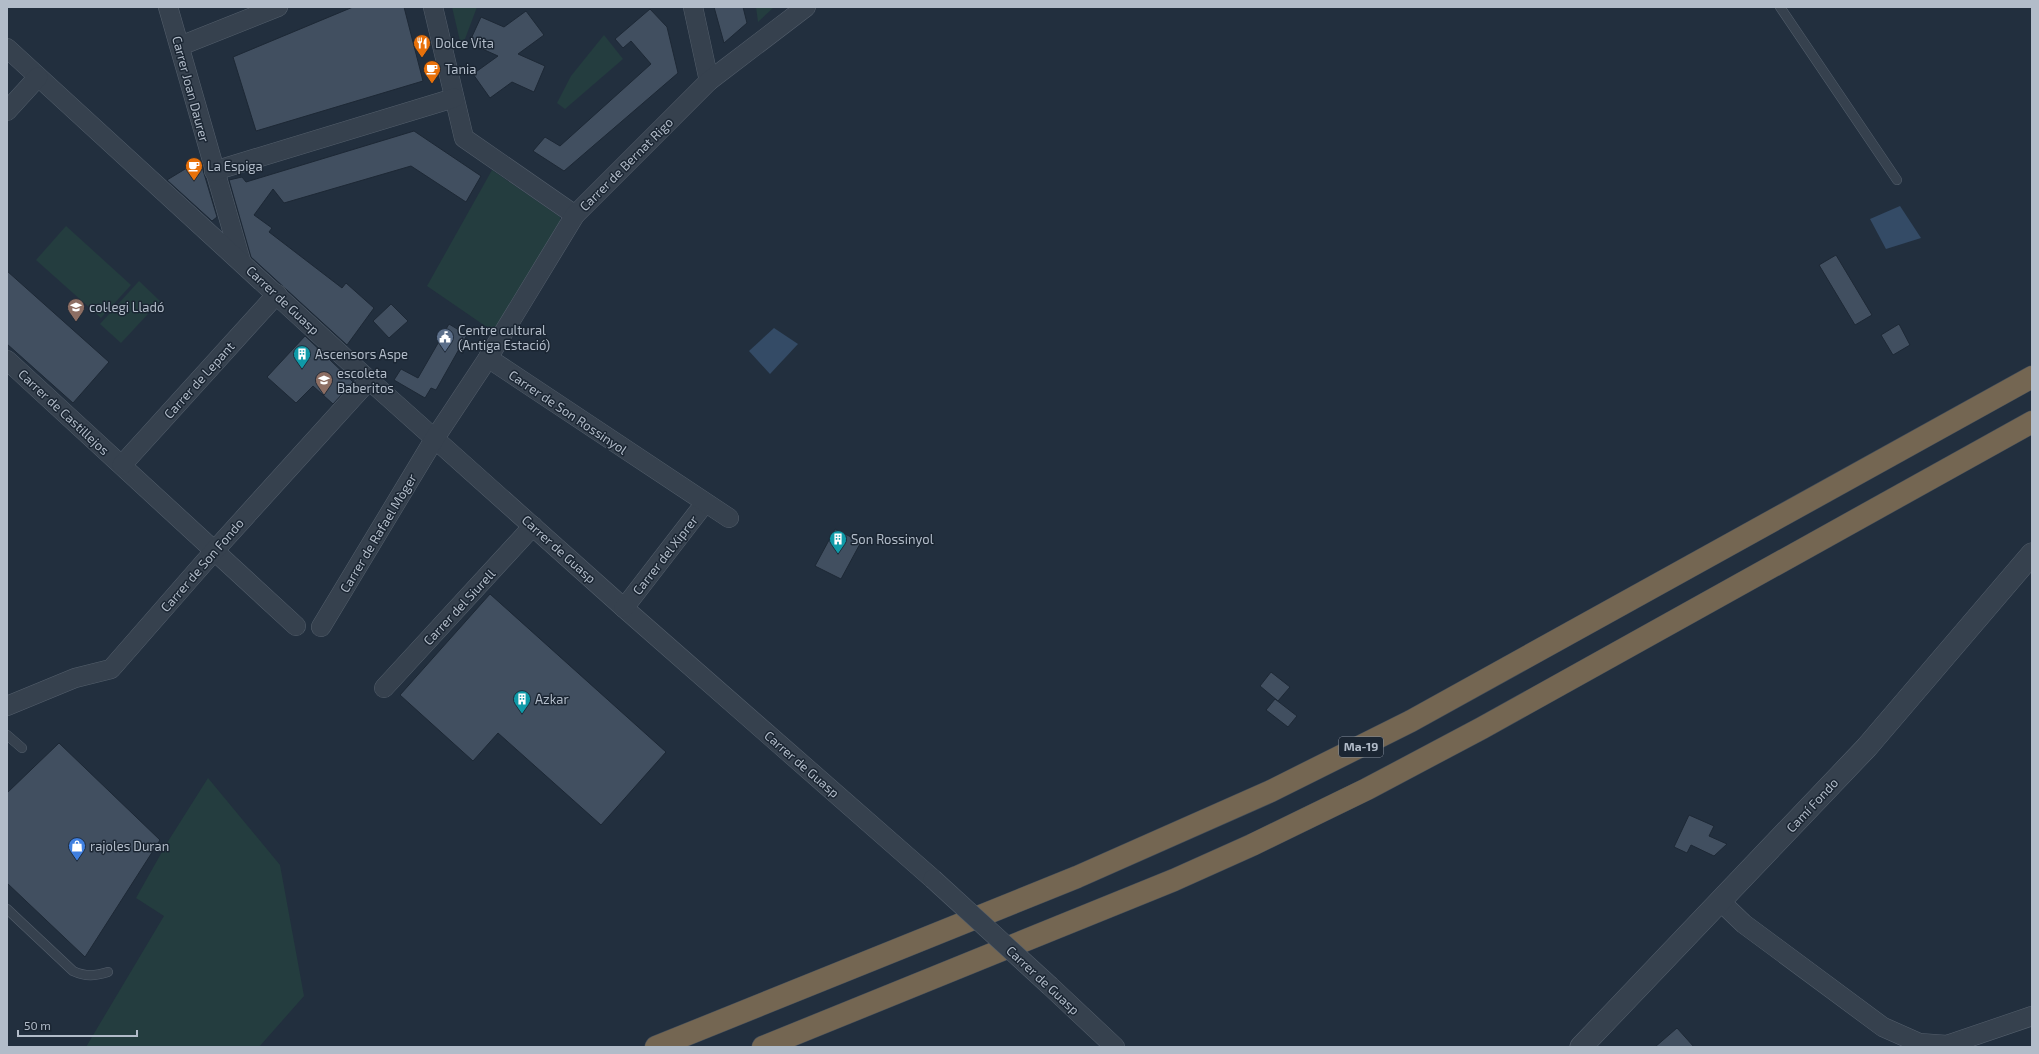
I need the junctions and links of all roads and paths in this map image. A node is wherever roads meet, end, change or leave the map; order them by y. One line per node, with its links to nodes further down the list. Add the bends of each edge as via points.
1 (168, 7): 7 (street, Carrer Joan Daurer)
2 (278, 7): 7 (street)
3 (433, 7): 11 (street)
4 (693, 7): 10 (street)
5 (806, 7): 10 (street, Carrer de Bernat Rigo)
6 (1780, 7): 14 (lane)
7 (180, 46): 13 (street, Carrer Joan Daurer)
8 (7, 48): 9 (street, Carrer de Guasp)
9 (38, 77): 12 (street); 16 (street, Carrer de Guasp)
10 (709, 81): 15 (street, Carrer de Bernat Rigo)
11 (454, 98): 13 (street); 15 (street, via 464,138)
12 (7, 111)
13 (214, 171): 16 (street, Carrer Joan Daurer)
14 (1897, 180)
15 (575, 215): 18 (street, Carrer de Bernat Rigo)
16 (242, 262): 17 (street, Carrer de Guasp)
17 (277, 294): 21 (street, Carrer de Guasp); 24 (street, Carrer de Lepant)
18 (488, 358): 23 (street); 25 (street, Carrer de Son Rossinyol)
19 (7, 360): 24 (street, Carrer de Castillejos)
20 (2032, 377): 41 (highway, Ma-19, via 1411,721 1272,791 1077,877)
21 (369, 380): 23 (street, Carrer de Guasp); 28 (street, Carrer de Son Fondo)
22 (2032, 422): 42 (highway, via 1489,724 1367,789 1174,880)
23 (435, 438): 27 (street, Carrer de Guasp); 32 (street, Carrer de Rafael Mòger)
24 (122, 465): 28 (street, Carrer de Castillejos)
25 (705, 503): 26 (street, Carrer de Son Rossinyol); 30 (street, Carrer del Xiprer)
26 (729, 518)
27 (533, 526): 30 (street, Carrer de Guasp); 33 (street, Carrer del Siurell)
28 (215, 550): 31 (street, Carrer de Castillejos); 34 (street, Carrer de Son Fondo, via 111,669 74,678)
29 (2032, 554): 37 (street, Camí Fondo, via 1867,747)
30 (624, 608): 43 (street, Carrer de Guasp, bridge, via 933,879)
31 (296, 626)
32 (321, 627)
33 (384, 688)
34 (7, 706)
35 (7, 735): 36 (lane)
36 (22, 748)
37 (1721, 902): 40 (street, via 1744,924 1883,1027 1919,1042 1947,1045); 44 (street, Camí Fondo)
38 (7, 909): 39 (lane, via 73,971 90,976)
39 (108, 972)
40 (2032, 1016)
41 (656, 1047)
42 (763, 1047)
43 (1115, 1047)
44 (1581, 1047)

